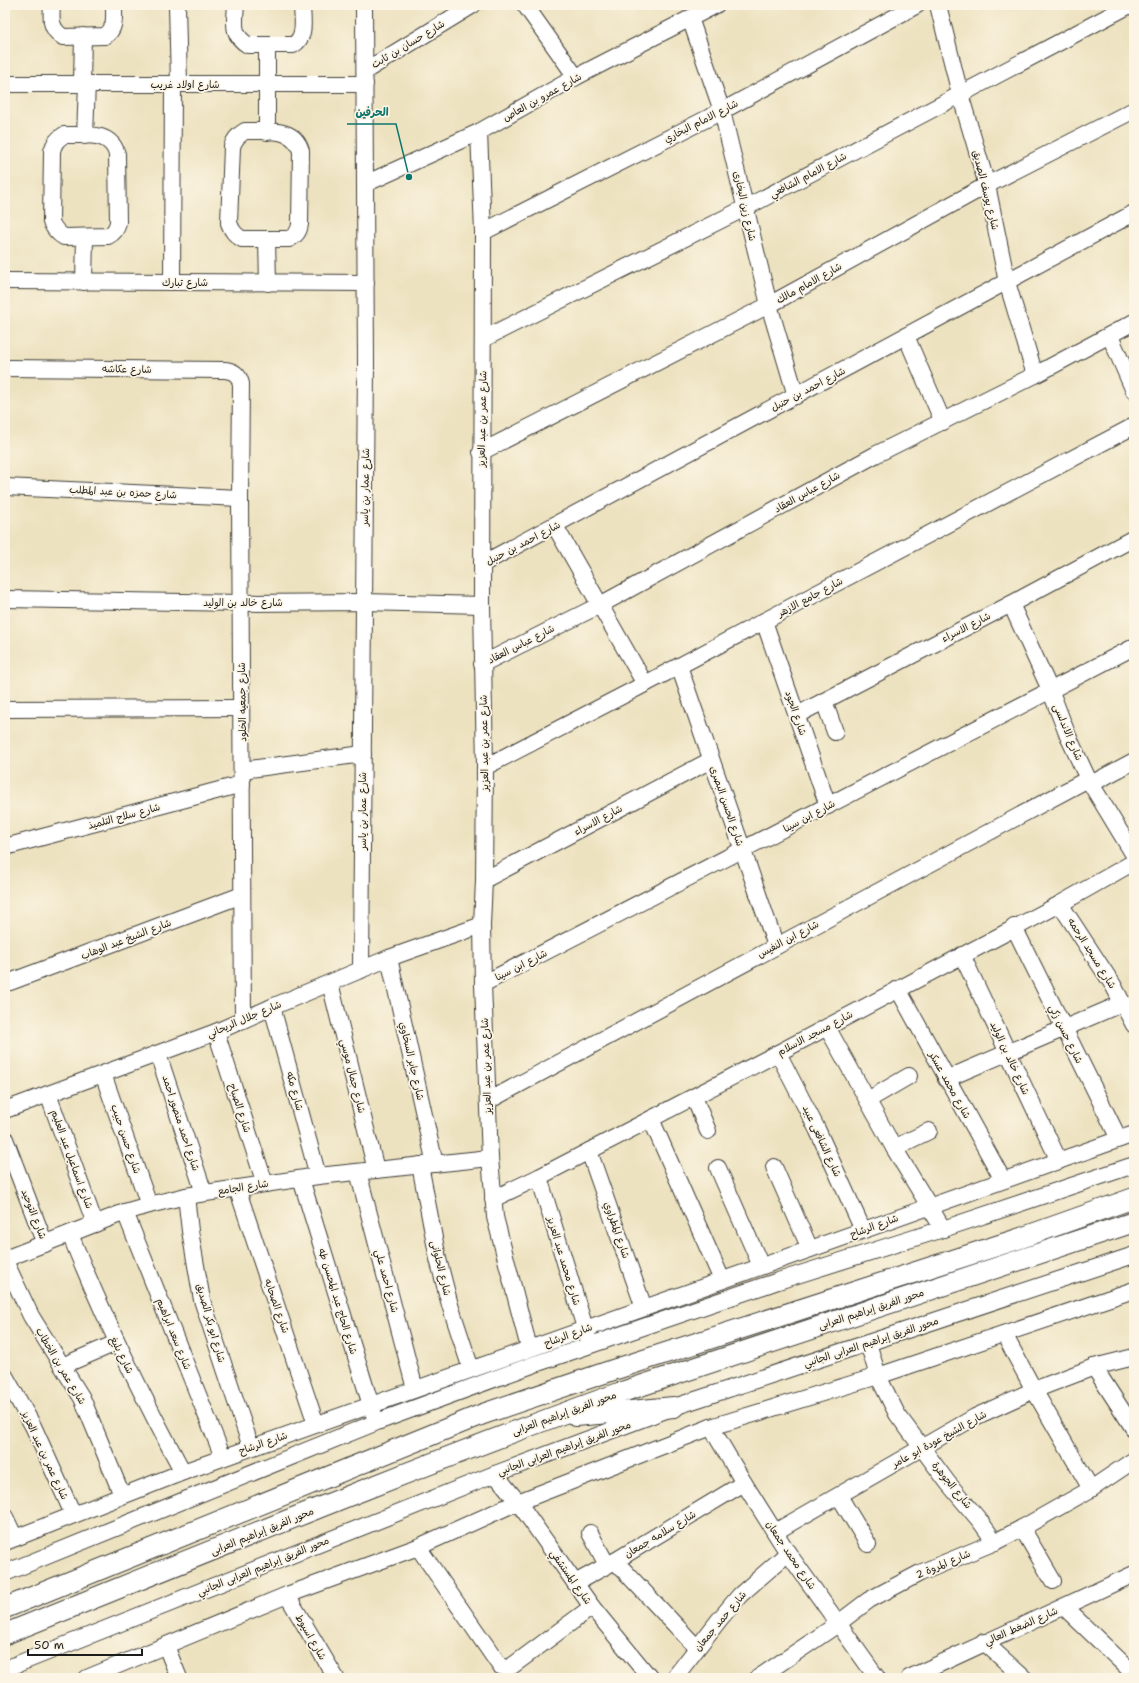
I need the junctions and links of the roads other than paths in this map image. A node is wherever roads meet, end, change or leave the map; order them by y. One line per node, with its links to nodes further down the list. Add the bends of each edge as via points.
1 (52, 5): 14 (street, via 51,22 58,33 63,37)
2 (114, 5): 14 (street, via 114,23 110,33 105,36)
3 (177, 5): 20 (street)
4 (236, 5): 15 (street, via 235,30 238,36 248,44)
5 (302, 5): 15 (street, via 302,31 298,42 293,45)
6 (364, 5): 17 (street, شارع عمار بن ياسر)
7 (473, 5): 17 (street, شارع حسان بن ثابت)
8 (525, 5): 16 (street)
9 (716, 5): 13 (street, شارع عمرو بن العاص)
10 (917, 5): 24 (street, شارع الامام البخاري)
11 (938, 5): 22 (street, شارع يوسف الصديق)
12 (1130, 5): 22 (street, شارع الامام الشافعي)
13 (690, 18): 16 (street, شارع عمرو بن العاص); 24 (street, شارع زين البخارى)
14 (83, 36): 18 (street)
15 (267, 44): 21 (street)
16 (576, 77): 26 (street, شارع عمرو بن العاص)
17 (365, 78): 21 (street, شارع اولاد غريب); 28 (street, شارع عمار بن ياسر)
18 (85, 83): 19 (street, شارع اولاد غريب); 20 (street, شارع اولاد غريب); 27 (street)
19 (5, 84)
20 (176, 84): 21 (street, شارع اولاد غريب); 37 (street)
21 (267, 84): 25 (street)
22 (960, 94): 29 (street, شارع يوسف الصديق); 30 (street, شارع الامام الشافعي)
23 (1134, 110): 29 (street, شارع الامام مالك)
24 (722, 111): 30 (street, شارع زين البخارى); 32 (street, شارع الامام البخاري)
25 (267, 132): 34 (street, via 286,133 299,143 301,151 299,231 289,239); 34 (street, via 245,131 234,140 229,222 231,230 242,239)
26 (479, 132): 28 (street, شارع عمرو بن العاص); 32 (street, شارع عمر بن عبد العزيز)
27 (85, 136): 33 (street, via 102,136 115,146 118,222 117,228 108,236); 33 (street, via 64,135 54,144 51,222 58,234 64,237)
28 (365, 184): 40 (street, شارع عمار بن ياسر)
29 (987, 185): 38 (street, شارع يوسف الصديق); 41 (street, شارع الامام مالك)
30 (745, 208): 41 (street, شارع زين البخارى); 45 (street, شارع الامام الشافعي)
31 (1134, 213): 38 (street, شارع احمد بن حنبل)
32 (483, 232): 45 (street, شارع عمر بن عبد العزيز)
33 (85, 237): 36 (street)
34 (267, 239): 39 (street)
35 (5, 281): 36 (street, شارع تبارك)
36 (84, 282): 37 (street, شارع تبارك)
37 (172, 282): 39 (street, شارع تبارك)
38 (1007, 282): 43 (street, شارع احمد بن حنبل); 47 (street, شارع يوسف الصديق)
39 (268, 283): 40 (street, شارع تبارك)
40 (366, 283): 60 (street, شارع عمار بن ياسر)
41 (769, 305): 50 (street, شارع زين البخارى); 53 (street, شارع الامام مالك)
42 (1134, 322): 44 (street, شارع عباس العقاد)
43 (906, 336): 50 (street, شارع احمد بن حنبل); 51 (street)
44 (1110, 336): 47 (street, شارع عباس العقاد); 49 (street)
45 (483, 339): 53 (street, شارع عمر بن عبد العزيز)
46 (5, 368): 48 (street, شارع عكاشه, via 225,370 233,371 239,376)
47 (1035, 375): 51 (street, شارع عباس العقاد)
48 (242, 384): 55 (street, شارع جمعيه الخلود)
49 (1134, 391)
50 (796, 396): 56 (street, شارع احمد بن حنبل)
51 (943, 422): 64 (street, شارع عباس العقاد, via 875,455)
52 (1134, 426): 65 (street, شارع جامع الازهر)
53 (481, 452): 58 (street, شارع عمر بن عبد العزيز)
54 (5, 487): 55 (street, شارع حمزه بن عبد المطلب)
55 (240, 498): 61 (street, شارع جمعيه الخلود)
56 (555, 526): 58 (street, شارع احمد بن حنبل); 64 (street)
57 (1134, 538): 62 (street, شارع الاسراء)
58 (482, 564): 63 (street, شارع عمر بن عبد العزيز)
59 (5, 599): 61 (street, شارع خالد بن الوليد)
60 (364, 602): 61 (street, شارع خالد بن الوليد); 63 (street, شارع خالد بن الوليد); 76 (street, شارع عمار بن ياسر)
61 (241, 603): 73 (street, شارع جمعيه الخلود)
62 (1011, 604): 70 (street, شارع الاندلسى); 71 (street, شارع الاسراء)
63 (482, 605): 67 (street, شارع عمر بن عبد العزيز)
64 (600, 605): 67 (street, شارع عباس العقاد); 69 (street)
65 (764, 621): 68 (street, شارع جامع الازهر); 74 (street, شارع الجود)
66 (1134, 647): 70 (street, شارع ابن سينا)
67 (482, 664): 79 (street, شارع عمر بن عبد العزيز)
68 (679, 666): 69 (street, شارع جامع الازهر); 77 (street, شارع الحسن البصرى)
69 (645, 684): 79 (street, شارع جامع الازهر)
70 (1051, 692): 81 (street, شارع الاندلسى); 82 (street, شارع ابن سينا)
71 (824, 701): 74 (street, شارع الاسراء); 75 (street)
72 (5, 708): 73 (street)
73 (241, 708): 80 (street, شارع جمعيه الخلود)
74 (797, 715): 82 (street, شارع الجود)
75 (835, 732)
76 (363, 754): 80 (street, شارع سلاح التلميذ); 95 (street, شارع عمار بن ياسر)
77 (711, 760): 84 (street, شارع الحسن البصرى); 87 (street, شارع الاسراء)
78 (1134, 761): 81 (street, شارع ابن النفيس)
79 (485, 767): 87 (street, شارع عمر بن عبد العزيز)
80 (242, 777): 83 (street, شارع سلاح التلميذ); 88 (street, شارع جمعيه الخلود)
81 (1090, 782): 85 (street, شارع الاندلسى); 92 (street, شارع ابن النفيس)
82 (828, 806): 84 (street, شارع ابن سينا)
83 (5, 847)
84 (743, 850): 92 (street, شارع الحسن البصرى); 98 (street, شارع ابن سينا)
85 (1134, 855)
86 (1134, 862): 89 (street, شارع مسجد الاسلام)
87 (484, 880): 90 (street, شارع عمر بن عبد العزيز)
88 (242, 895): 96 (street, شارع الشيخ عبد الوهاب); 102 (street, شارع جمعيه الخلود)
89 (1060, 904): 91 (street, شارع مسجد الاسلام); 100 (street, شارع مسجد الرحمه)
90 (482, 925): 94 (street, شارع جلال الريحاني); 98 (street, شارع عمر بن عبد العزيز)
91 (1014, 927): 93 (street, شارع مسجد الاسلام); 105 (street, شارع حسن زكي)
92 (776, 946): 116 (street, شارع ابن النفيس)
93 (962, 955): 99 (street, شارع مسجد الاسلام); 108 (street, شارع خالد بن الوليد)
94 (389, 958): 95 (street, شارع جلال الريحاني); 128 (street, شارع جابر السخاوي)
95 (361, 970): 97 (street, شارع جلال الريحاني)
96 (10, 982)
97 (330, 983): 101 (street, شارع جلال الريحاني); 132 (street, شارع جمال موسي)
98 (483, 984): 116 (street, شارع عمر بن عبد العزيز)
99 (898, 989): 104 (street, شارع مسجد الاسلام); 112 (street, شارع محمد عسكر)
100 (1123, 1003): 103 (street, شارع مسجد الرحمه); 105 (street)
101 (272, 1006): 102 (street, شارع جلال الريحاني); 134 (street, شارع مكه)
102 (243, 1020): 106 (street, شارع جلال الريحاني)
103 (1134, 1025)
104 (827, 1027): 107 (street, شارع مسجد الاسلام); 115 (street)
105 (1063, 1029): 108 (street); 123 (street, شارع حسن زكي)
106 (216, 1032): 109 (street, شارع جلال الريحاني); 138 (street, شارع الصباح)
107 (778, 1053): 114 (street, شارع مسجد الاسلام); 150 (street, شارع الشافعى عبيد, via 817,1129)
108 (1007, 1053): 112 (street); 127 (street, شارع خالد بن الوليد)
109 (158, 1054): 110 (street, شارع جلال الريحاني); 140 (street, شارع احمد منصور احمد)
110 (103, 1074): 113 (street, شارع جلال الريحاني); 144 (street, شارع حسن حبيب)
111 (909, 1076): 115 (street)
112 (946, 1079): 137 (street, شارع محمد عسكر)
113 (48, 1094): 117 (street, شارع جلال الريحاني); 148 (street, شارع اسماعيل عبد العليم)
114 (694, 1097): 118 (street, شارع مسجد الاسلام); 119 (street)
115 (868, 1100): 124 (street)
116 (488, 1101): 126 (street, شارع عمر بن عبد العزيز)
117 (5, 1110)
118 (651, 1119): 125 (street, شارع مسجد الاسلام); 157 (street)
119 (708, 1131)
120 (929, 1131): 124 (street)
121 (1134, 1134): 123 (street, شارع الرشاح)
122 (5, 1139): 152 (street, شارع التوحيد)
123 (1119, 1140): 127 (street, شارع الرشاح)
124 (894, 1148): 145 (street)
125 (589, 1151): 135 (street, شارع مسجد الاسلام); 159 (street, شارع المطراوي)
126 (490, 1158): 128 (street, شارع الجامع); 143 (street, شارع عمر بن عبد العزيز)
127 (1059, 1161): 137 (street, شارع الرشاح)
128 (427, 1165): 132 (street, شارع الجامع); 169 (street, شارع الحلوانى, via 438,1259)
129 (1134, 1165): 149 (street)
130 (774, 1167): 153 (street)
131 (718, 1168): 156 (street)
132 (376, 1170): 133 (street, شارع الجامع)
133 (358, 1172): 134 (street, شارع الجامع); 172 (street, شارع احمد علي)
134 (318, 1176): 136 (street, شارع الجامع)
135 (538, 1177): 143 (street, شارع مسجد الاسلام); 160 (street, شارع محمد عبد العزيز)
136 (301, 1179): 138 (street, شارع الجامع); 174 (street, شارع الحاج عبد المحسن طه)
137 (1003, 1180): 145 (street, شارع الرشاح)
138 (265, 1184): 139 (street, شارع الجامع)
139 (237, 1188): 140 (street, شارع الجامع); 178 (street, شارع الصحابه)
140 (204, 1193): 141 (street, شارع الجامع)
141 (186, 1196): 144 (street, شارع الجامع); 181 (street, شارع ابو بكر الصديق, via 202,1300)
142 (1134, 1198): 209 (main road, via 1018,1239 483,1414)
143 (493, 1199): 165 (street, شارع عمر بن عبد العزيز)
144 (149, 1205): 146 (street, شارع الجامع)
145 (929, 1207): 149 (street); 150 (street, شارع الرشاح)
146 (125, 1212): 148 (street, شارع الجامع); 183 (street, شارع سعد ابراهيم)
147 (1134, 1222): 176 (main road, محور الفريق إبراهيم العرابى)
148 (94, 1224): 151 (street, شارع الجامع)
149 (943, 1229): 164 (street, via 778,1281)
150 (863, 1230): 153 (street, شارع الرشاح)
151 (70, 1234): 152 (street, شارع الجامع); 162 (street, شارع بليغ)
152 (45, 1244): 155 (street, شارع الجامع)
153 (810, 1249): 156 (street, شارع الرشاح)
154 (1134, 1255): 163 (street, محور الفريق إبراهيم العرابى الجانبي)
155 (5, 1260): 167 (street, شارع عمر بن الخطاب, via 31,1316)
156 (761, 1266): 157 (street, شارع الرشاح)
157 (722, 1280): 159 (street, شارع الرشاح)
158 (1134, 1290): 161 (street)
159 (644, 1308): 160 (street, شارع الرشاح)
160 (585, 1329): 164 (street, شارع محمد عبد العزيز); 165 (street, شارع الرشاح)
161 (1004, 1334): 171 (street); 173 (street)
162 (116, 1342): 167 (street); 185 (street, شارع بليغ)
163 (868, 1343): 171 (street, شارع الجوهرة); 175 (street, محور الفريق إبراهيم العرابى الجانبي)
164 (590, 1345): 177 (street)
165 (529, 1348): 169 (street, شارع الرشاح)
166 (1134, 1357): 168 (street, شارع الشيخ عودة ابو عامر)
167 (62, 1366): 189 (street, شارع عمر بن الخطاب, via 82,1398)
168 (1094, 1367): 173 (street, شارع الشيخ عودة ابو عامر); 180 (street)
169 (471, 1369): 172 (street, شارع الرشاح)
170 (5, 1376): 192 (street, شارع عمر بن عبد العزيز, via 33,1426)
171 (878, 1376): 179 (street); 182 (street, شارع الجوهرة, via 897,1414)
172 (415, 1389): 174 (street, شارع الرشاح)
173 (1034, 1390): 182 (street, شارع الشيخ عودة ابو عامر, via 975,1417); 188 (street)
174 (370, 1405): 177 (street, شارع الحاج عبد المحسن طه); 178 (street, شارع الرشاح)
175 (674, 1408): 176 (main road); 186 (street, محور الفريق إبراهيم العرابى الجانبي)
176 (550, 1418): 212 (main road, محور الفريق إبراهيم العرابى, via 446,1457)
177 (376, 1422): 203 (street)
178 (316, 1424): 181 (street, شارع الرشاح)
179 (711, 1427): 187 (street, شارع محمد جمعان); 191 (street)
180 (1134, 1427)
181 (251, 1447): 183 (street, شارع الرشاح)
182 (922, 1447): 190 (street, شارع الشيخ عودة ابو عامر); 198 (street, شارع الجوهرة)
183 (223, 1457): 185 (street, شارع الرشاح)
184 (1134, 1460): 188 (street, شارع المروة 2)
185 (183, 1472): 189 (street, شارع الرشاح)
186 (495, 1474): 191 (street, شارع المستشفي); 216 (street, محور الفريق إبراهيم العرابى الجانبي)
187 (744, 1483): 195 (street, شارع محمد جمعان); 202 (street, شارع سلامه جمعان)
188 (1091, 1489): 194 (street, شارع المروة 2)
189 (122, 1495): 192 (street, شارع الرشاح)
190 (839, 1496): 195 (street, شارع الشيخ عودة ابو عامر); 199 (street)
191 (518, 1502): 200 (street); 206 (street, شارع المستشفي)
192 (73, 1514): 197 (street, شارع الرشاح)
193 (5, 1517): 197 (street)
194 (1022, 1528): 198 (street, شارع المروة 2); 205 (street)
195 (775, 1532): 201 (street, شارع محمد جمعان)
196 (590, 1533): 202 (street)
197 (10, 1540)
198 (995, 1542): 211 (street, شارع المروة 2, via 903,1581 869,1600)
199 (868, 1544)
200 (418, 1547): 207 (street); 210 (street, via 500,1666 512,1666)
201 (788, 1553): 211 (street, شارع محمد جمعان); 215 (street, شارع حمد جمعان, via 740,1595)
202 (611, 1563): 206 (street, شارع سلامه جمعان); 215 (street)
203 (5, 1573)
204 (1133, 1577): 208 (street, شارع الضغط العالي)
205 (1053, 1581)
206 (575, 1583): 210 (street, شارع المستشفي)
207 (287, 1595): 214 (street); 220 (street, شارع اسيوط)
208 (1064, 1607): 213 (street, شارع الضغط العالي); 217 (street)
209 (5, 1608)
210 (592, 1608): 221 (street, شارع المستشفي)
211 (839, 1623): 223 (street, شارع المروة 2); 224 (street, شارع محمد جمعان)
212 (5, 1634)
213 (984, 1642): 225 (street, شارع الضغط العالي); 226 (street)
214 (166, 1646): 218 (street); 219 (street)
215 (697, 1648): 222 (street, شارع حمد جمعان)
216 (5, 1669)
217 (1134, 1674)
218 (87, 1678)
219 (179, 1678)
220 (336, 1678)
221 (650, 1678)
222 (674, 1678)
223 (758, 1678)
224 (877, 1678)
225 (909, 1678)
226 (1024, 1678)

